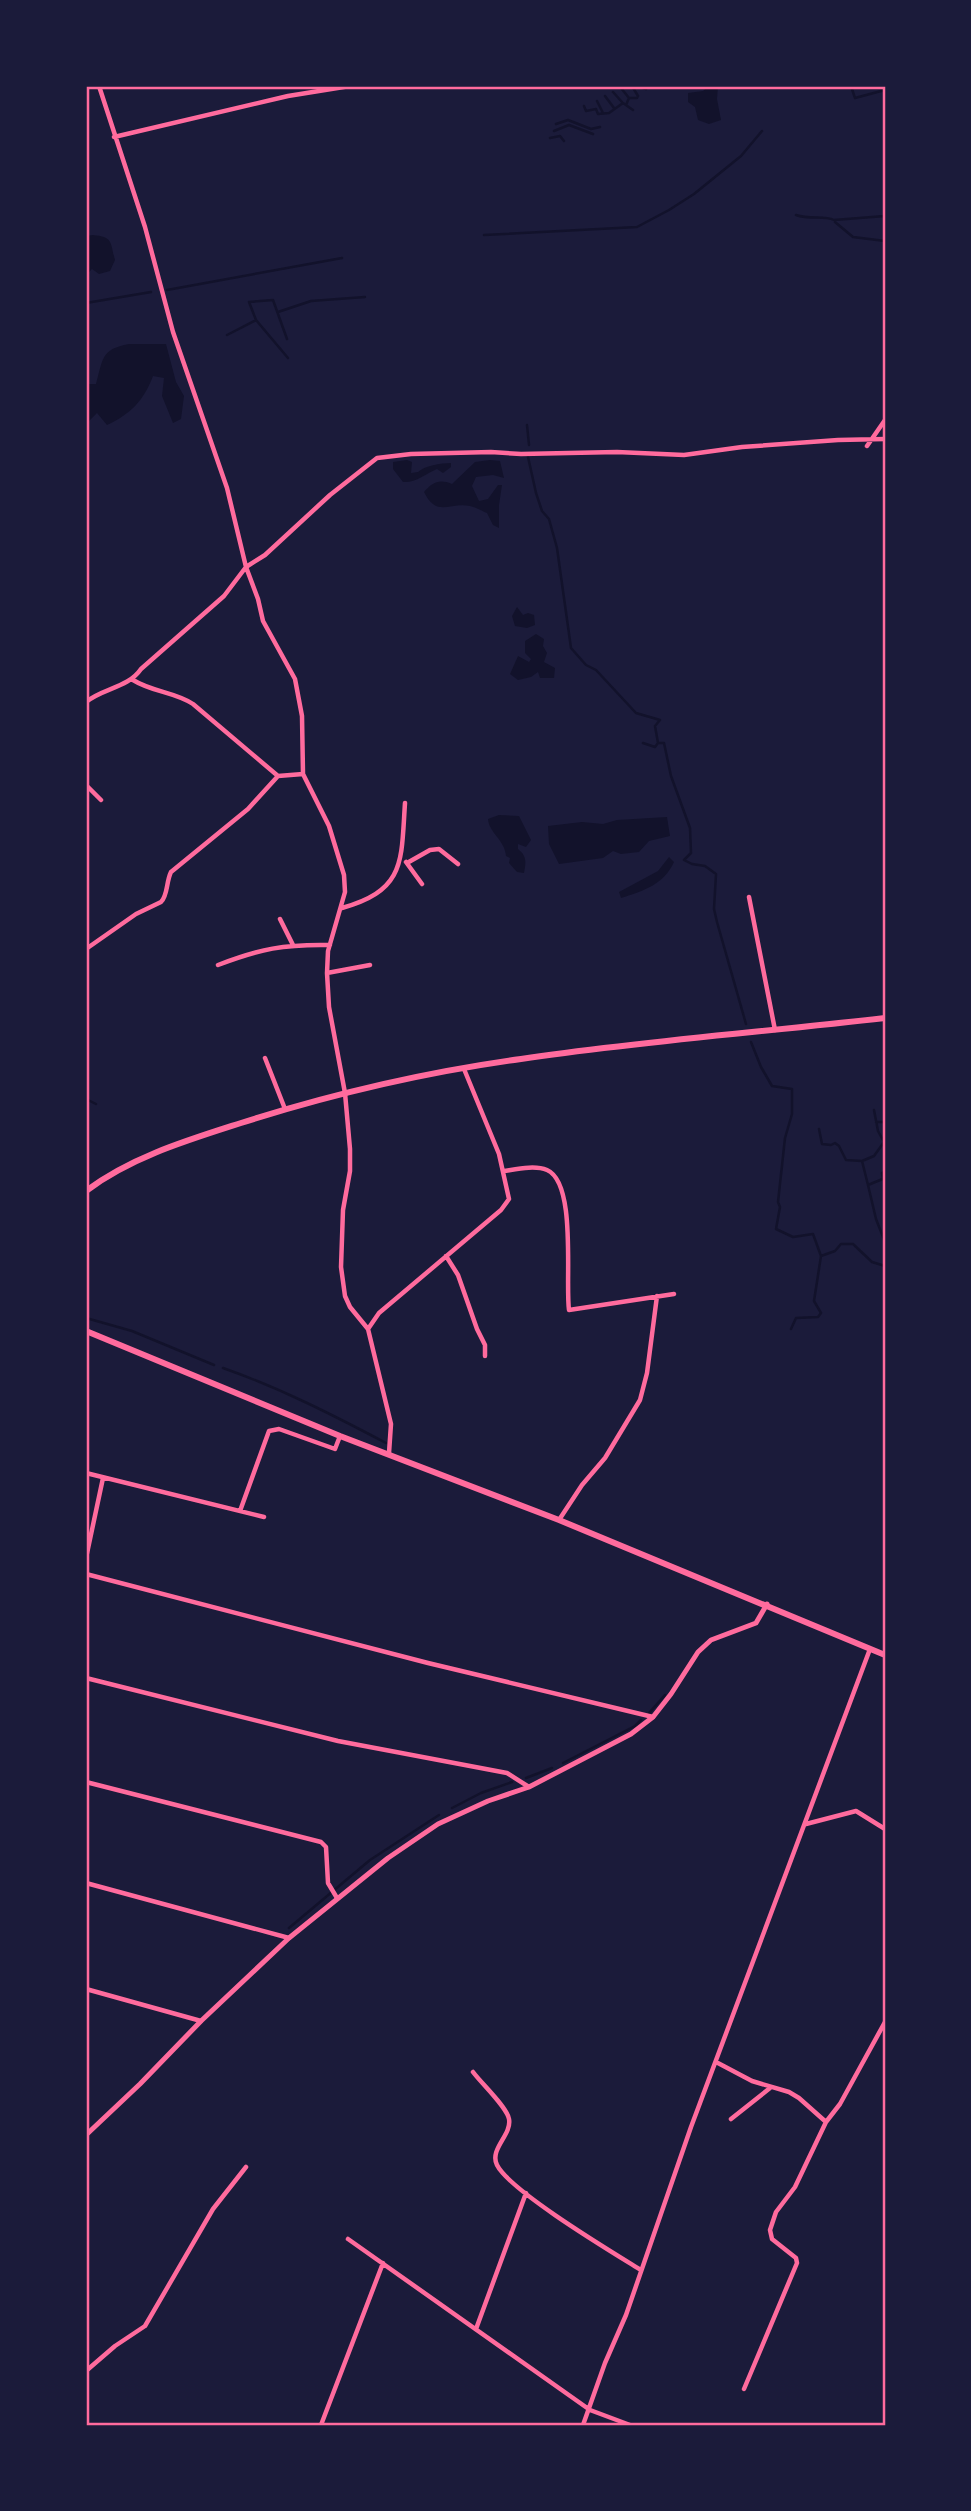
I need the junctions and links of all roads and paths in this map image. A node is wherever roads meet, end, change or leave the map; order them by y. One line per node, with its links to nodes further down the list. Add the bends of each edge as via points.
1 (99, 86): 3 (street)
2 (350, 86): 3 (street)
3 (114, 137): 8 (street, via 145,227 173,332 227,488)
4 (885, 420): 6 (street)
5 (885, 439): 6 (street)
6 (872, 440): 7 (street); 8 (street, via 684,455 491,452 377,458)
7 (867, 446)
8 (246, 567): 9 (street, via 224,596); 11 (street, via 263,621 295,679 302,716)
9 (132, 680): 10 (street); 12 (street, via 193,704)
10 (86, 702)
11 (303, 774): 12 (street); 21 (street, via 339,854 345,892)
12 (278, 776): 25 (street, via 248,809 172,872 161,902)
13 (86, 785): 14 (street)
14 (101, 800)
15 (405, 803): 16 (street)
16 (401, 856): 17 (street); 21 (street, via 396,874 377,894)
17 (407, 863): 18 (street, via 439,849); 19 (street)
18 (458, 864)
19 (422, 884)
20 (749, 897): 30 (street)
21 (342, 908): 24 (street)
22 (280, 919): 23 (street)
23 (293, 945): 24 (street); 26 (street, via 254,951)
24 (330, 946): 28 (street)
25 (86, 949)
26 (218, 965)
27 (370, 965): 28 (street)
28 (327, 973): 33 (street)
29 (885, 1018): 30 (main road)
30 (776, 1030): 32 (main road)
31 (265, 1058): 34 (street)
32 (464, 1069): 33 (main road); 35 (street)
33 (345, 1094): 34 (main road); 40 (street, via 351,1167 343,1210 341,1267 345,1296)
34 (285, 1110): 36 (main road, via 147,1157)
35 (504, 1171): 37 (street, via 507,1204); 39 (street, via 545,1169 559,1182 566,1207 569,1310)
36 (86, 1191)
37 (446, 1256): 40 (street, via 379,1313); 42 (street, via 458,1275)
38 (674, 1294): 39 (street)
39 (657, 1296): 49 (street, via 640,1400)
40 (368, 1329): 44 (street, via 391,1424)
41 (86, 1331): 43 (main road)
42 (485, 1356)
43 (340, 1436): 44 (main road); 47 (street, via 335,1449 279,1429 269,1431)
44 (388, 1453): 49 (main road)
45 (86, 1473): 46 (street)
46 (103, 1478): 47 (street); 50 (street)
47 (240, 1511): 48 (street)
48 (264, 1517)
49 (559, 1520): 52 (main road)
50 (86, 1558)
51 (86, 1574): 56 (street)
52 (767, 1604): 53 (main road); 56 (street, via 756,1623 711,1640 698,1652)
53 (870, 1649): 54 (main road); 59 (street)
54 (885, 1655)
55 (86, 1678): 58 (street, via 338,1741 507,1773)
56 (653, 1717): 58 (street, via 631,1734)
57 (86, 1782): 62 (street, via 321,1842 326,1847 328,1883)
58 (529, 1787): 62 (street, via 438,1824)
59 (806, 1824): 60 (street, via 856,1811); 67 (street)
60 (885, 1829)
61 (86, 1883): 63 (street)
62 (337, 1898): 63 (street)
63 (289, 1938): 65 (street)
64 (86, 1989): 65 (street)
65 (201, 2021): 72 (street)
66 (885, 2022): 71 (street)
67 (716, 2062): 69 (street); 77 (street)
68 (472, 2072): 74 (street, via 508,2117 509,2126 495,2154 497,2165)
69 (771, 2087): 70 (street); 71 (street, via 799,2098)
70 (731, 2119)
71 (826, 2122): 80 (street, via 795,2187 771,2223 772,2238 797,2263)
72 (86, 2135)
73 (246, 2168): 79 (street, via 213,2209 145,2326)
74 (526, 2193): 77 (street); 78 (street)
75 (348, 2239): 76 (street)
76 (383, 2263): 78 (street); 82 (street)
77 (641, 2270): 81 (street)
78 (476, 2329): 81 (street)
79 (86, 2371)
80 (744, 2389)
81 (590, 2410): 83 (street); 84 (street)
82 (321, 2425)
83 (583, 2425)
84 (630, 2425)

